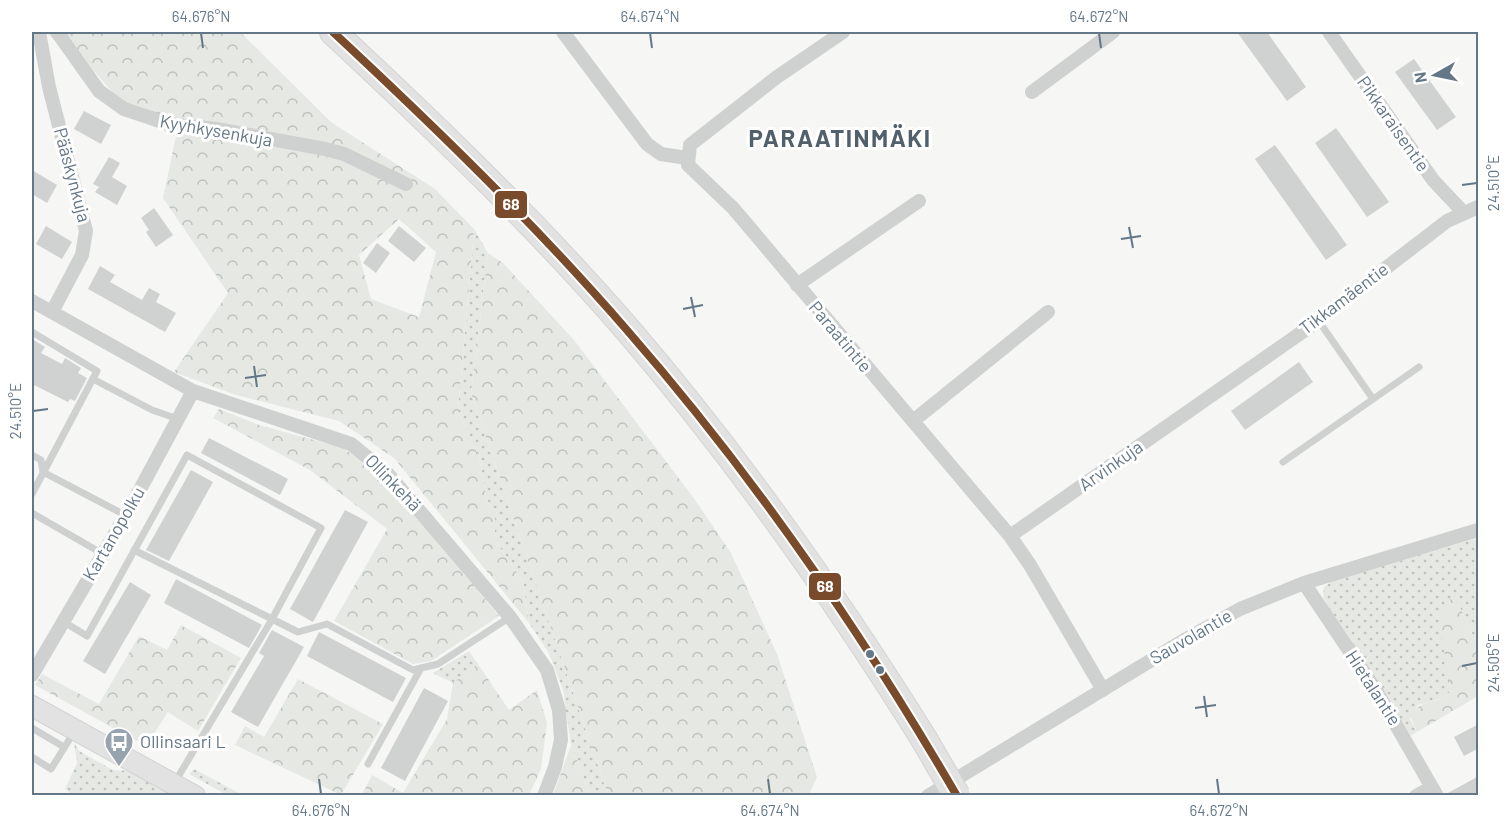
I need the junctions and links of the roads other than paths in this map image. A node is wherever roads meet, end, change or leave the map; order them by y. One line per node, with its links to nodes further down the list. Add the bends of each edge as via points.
1 (39, 32): 16 (street, Pääskynkuja, via 86,231 82,255)
2 (57, 32): 10 (street, Kyyhkysenkuja, via 99,91 124,109 169,124 325,149)
3 (333, 32): 56 (highway, bridge, via 468,161 626,328 758,492 865,645)
4 (563, 32): 9 (street, via 647,144 661,154)
5 (843, 32): 9 (street, via 777,76 701,136 690,145)
6 (1113, 32): 8 (street)
7 (1329, 32): 13 (street, Pikkaraisentie, via 1433,180)
8 (1032, 92)
9 (687, 158): 14 (street, Paraatintie, via 691,171 733,208)
10 (406, 184)
11 (919, 201): 14 (street)
12 (1479, 207): 13 (street, Tikkamäentie)
13 (1463, 212): 18 (street, Tikkamäentie)
14 (797, 285): 26 (street, Paraatintie)
15 (32, 301): 16 (street, Ollinkehä)
16 (52, 312): 22 (street, Ollinkehä)
17 (1048, 312): 26 (street)
18 (1318, 320): 23 (street, Tikkamäentie); 24 (lane)
19 (32, 332): 21 (lane, via 97,371)
20 (1419, 367): 24 (lane)
21 (93, 379): 25 (lane); 29 (lane)
22 (193, 391): 25 (street, Kartanopolku); 38 (street, Ollinkehä, via 323,434 365,453 407,494)
23 (1211, 396): 34 (street, Arvinkuja)
24 (1373, 399): 28 (lane)
25 (178, 419): 32 (street, Kartanopolku)
26 (913, 421): 34 (street, Paraatintie)
27 (32, 455): 29 (lane, via 41,460)
28 (1283, 462)
29 (43, 472): 30 (lane); 32 (lane)
30 (32, 494)
31 (32, 513): 36 (lane)
32 (125, 515): 36 (street, Kartanopolku)
33 (1479, 530): 37 (street, Sauvolantie)
34 (1010, 536): 44 (street, Paraatintie)
35 (134, 550): 39 (lane); 39 (lane, via 187,455 321,528); 40 (lane, via 87,636)
36 (103, 554): 40 (street, Kartanopolku)
37 (1304, 583): 44 (street, Sauvolantie, via 1240,609); 52 (street, Hietalantie, via 1377,692)
38 (510, 617): 42 (lane, via 438,664); 54 (street, Ollinkehä, via 547,670 559,710 559,752)
39 (271, 621): 42 (lane, via 298,632 327,624 413,670); 51 (lane)
40 (64, 622): 41 (street, Kartanopolku)
41 (36, 658): 43 (street, Kartanopolku)
42 (421, 668): 50 (lane)
43 (32, 675)
44 (1103, 690): 55 (street, Sauvolantie)
45 (32, 706): 47 (street)
46 (32, 728): 48 (lane)
47 (75, 729): 48 (lane); 51 (street)
48 (64, 747): 49 (lane, via 51,769)
49 (32, 757)
50 (368, 764)
51 (174, 784): 53 (street)
52 (1435, 791): 57 (street)
53 (194, 795)
54 (544, 795)
55 (928, 795)
56 (957, 795)
57 (1416, 795)

